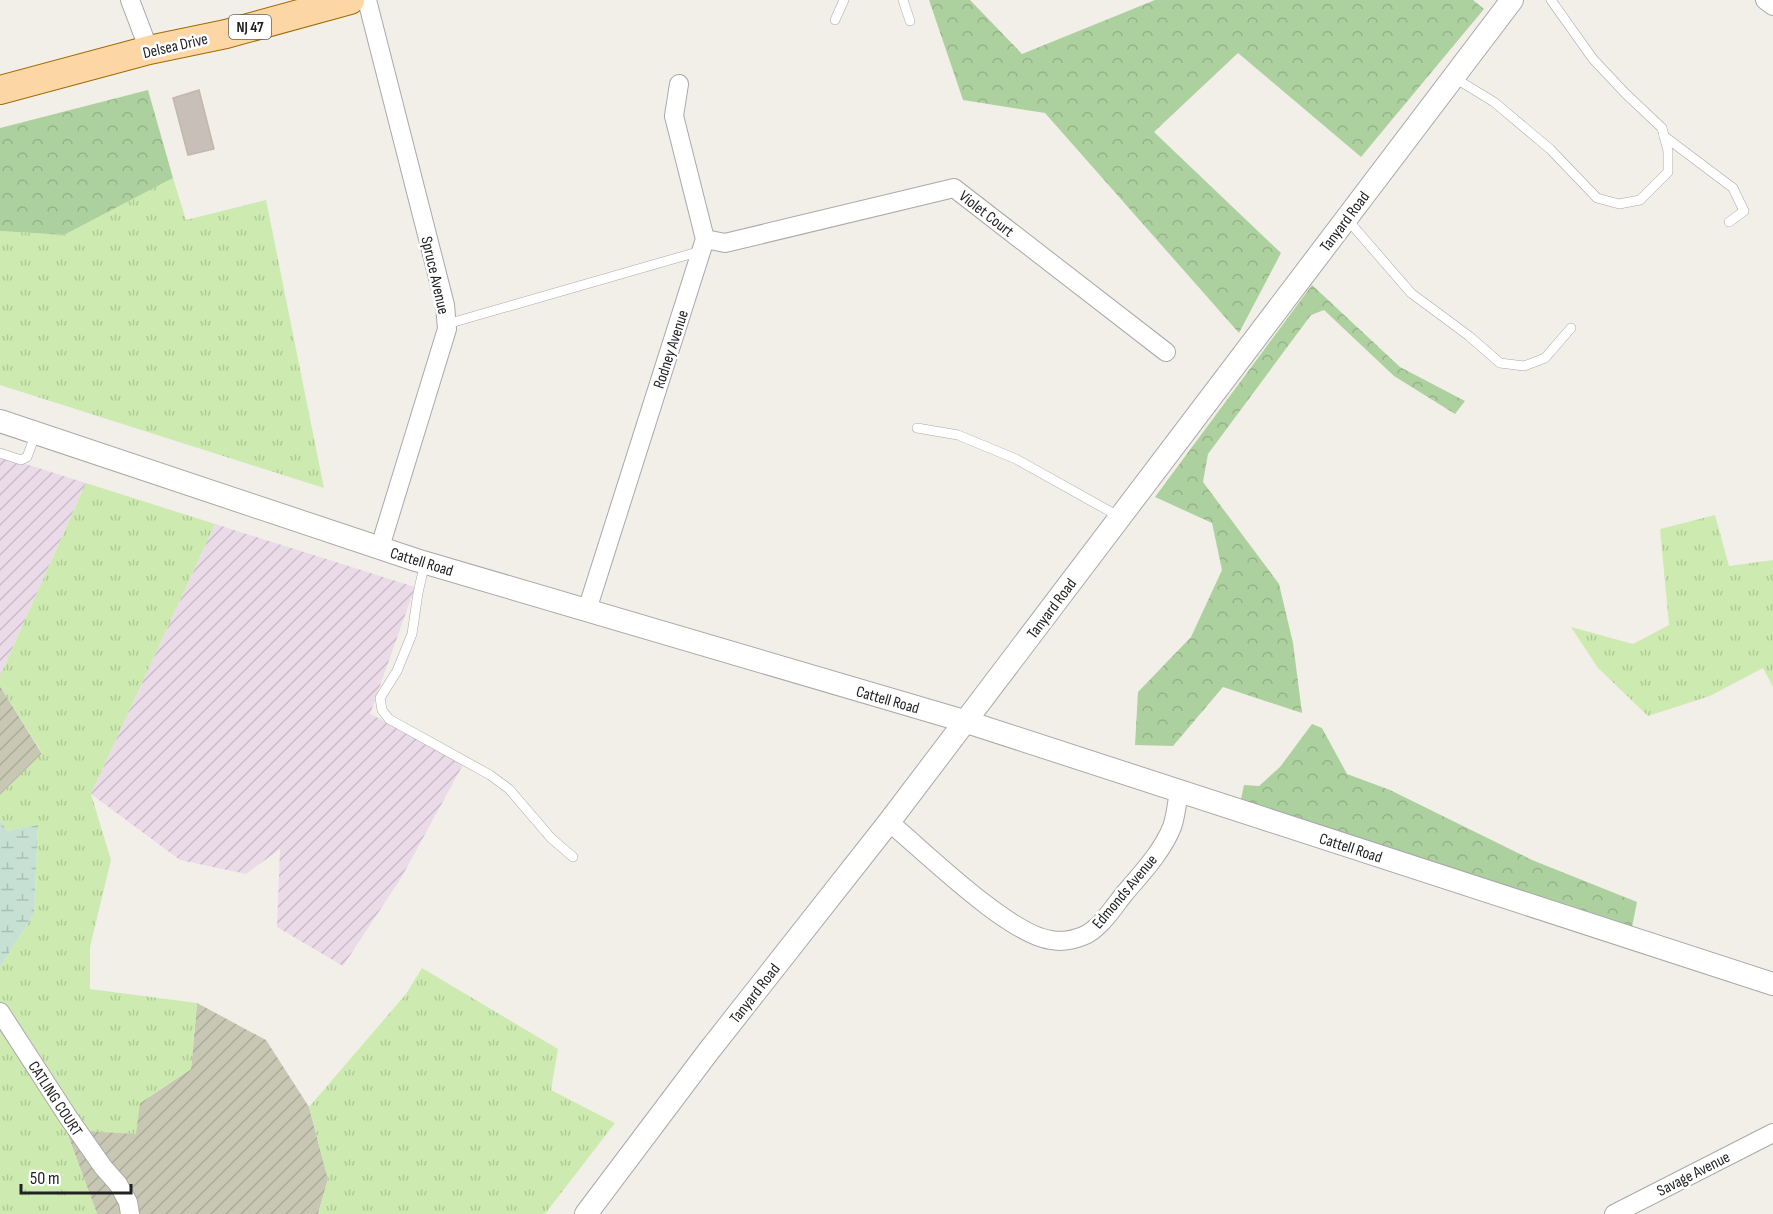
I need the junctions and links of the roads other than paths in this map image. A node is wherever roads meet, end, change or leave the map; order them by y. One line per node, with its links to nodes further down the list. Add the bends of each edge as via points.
1 (130, 0): 12 (street)
2 (350, 0): 12 (main road, Delsea Drive / NJ 47, via 226,34)
3 (367, 0): 20 (street, Spruce Avenue, via 446,305)
4 (844, 0): 10 (lane)
5 (903, 0): 11 (lane)
6 (1512, 0): 13 (street, Tanyard Road)
7 (1551, 0): 16 (lane, via 1593,59 1662,128)
8 (1765, 0): 9 (street)
9 (1773, 6)
10 (835, 20)
11 (910, 21)
12 (149, 50): 15 (main road, Delsea Drive / NJ 47)
13 (1453, 77): 16 (lane, via 1494,102 1550,149 1597,198 1619,204 1640,200 1668,172); 17 (street, Tanyard Road)
14 (679, 84): 19 (street, via 674,116)
15 (0, 90)
16 (1664, 136): 18 (lane, via 1733,188 1744,211)
17 (1346, 218): 21 (lane, via 1411,293 1500,363 1524,366 1545,358); 27 (street, Tanyard Road)
18 (1729, 222)
19 (703, 245): 20 (lane); 22 (street, Violet Court, via 954,188); 30 (street, Rodney Avenue)
20 (447, 324): 28 (street, Spruce Avenue)
21 (1571, 328)
22 (1166, 352)
23 (0, 421): 25 (street, Cattell Road)
24 (917, 428): 27 (lane, via 958,435 1016,459)
25 (36, 433): 26 (lane, via 27,457 21,460); 28 (street, Cattell Road)
26 (0, 453)
27 (1120, 517): 31 (street, Tanyard Road)
28 (380, 548): 29 (street, Cattell Road)
29 (425, 562): 30 (street, Cattell Road); 34 (lane, via 412,634 397,671 380,698 382,710 406,730 509,789 550,838)
30 (587, 610): 31 (street, Cattell Road)
31 (964, 721): 32 (street, Cattell Road); 33 (street, Tanyard Road)
32 (1179, 791): 33 (street, Edmonds Avenue, via 1172,826 1155,856 1098,925 1085,936 1068,940 1050,940 1033,934 1003,916); 35 (street, Cattell Road)
33 (889, 822): 39 (street, Tanyard Road)
34 (573, 857)
35 (1773, 984)
36 (0, 1011): 38 (street, CATLING COURT, via 68,1117 118,1184)
37 (1773, 1133): 40 (street, Savage Avenue)
38 (130, 1214)
39 (586, 1214)
40 (1614, 1214)

